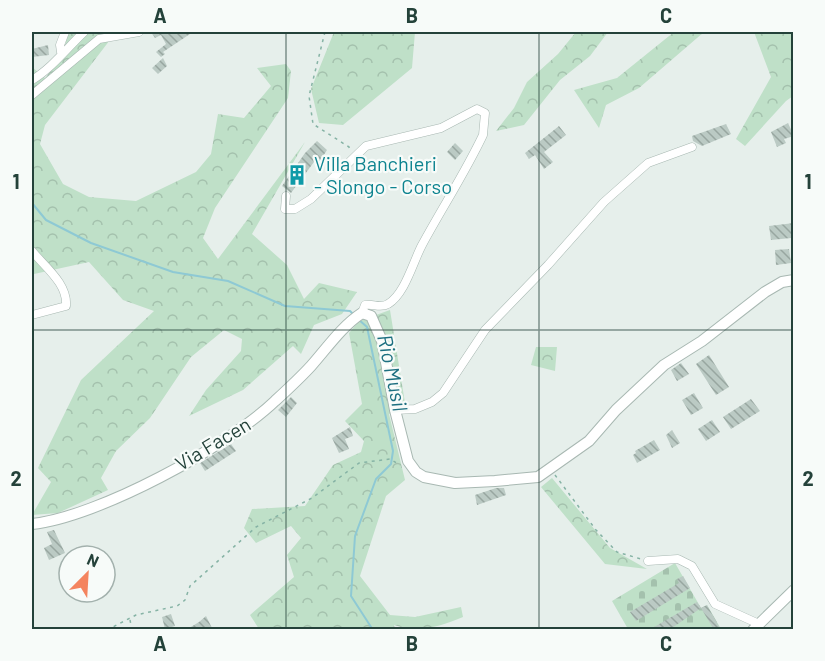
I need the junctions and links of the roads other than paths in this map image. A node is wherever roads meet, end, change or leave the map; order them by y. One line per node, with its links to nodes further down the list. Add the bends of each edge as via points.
1 (65, 32): 4 (street)
2 (84, 32): 4 (street)
3 (139, 32): 6 (street, via 99,39)
4 (59, 56): 5 (street)
5 (32, 80)
6 (32, 95)
7 (692, 147): 13 (street, via 648,163 604,202 485,330 444,393 416,409)
8 (286, 196): 11 (street, via 285,209 295,209 325,187 366,146 441,128 477,110 485,113 483,135 401,290 389,304 365,305)
9 (32, 251): 12 (street, via 65,290 66,306)
10 (794, 280): 13 (street, via 765,292 702,341 664,364 590,441 538,477 455,483 424,477 408,461)
11 (362, 313): 13 (street, via 371,316 382,341); 14 (street, Via Facen, via 252,422 183,464 122,494 73,515)
12 (32, 315)
13 (395, 410)
14 (32, 524)
15 (648, 561): 17 (street, via 678,559 692,567 715,604)
16 (794, 590): 17 (street)
17 (756, 627)

